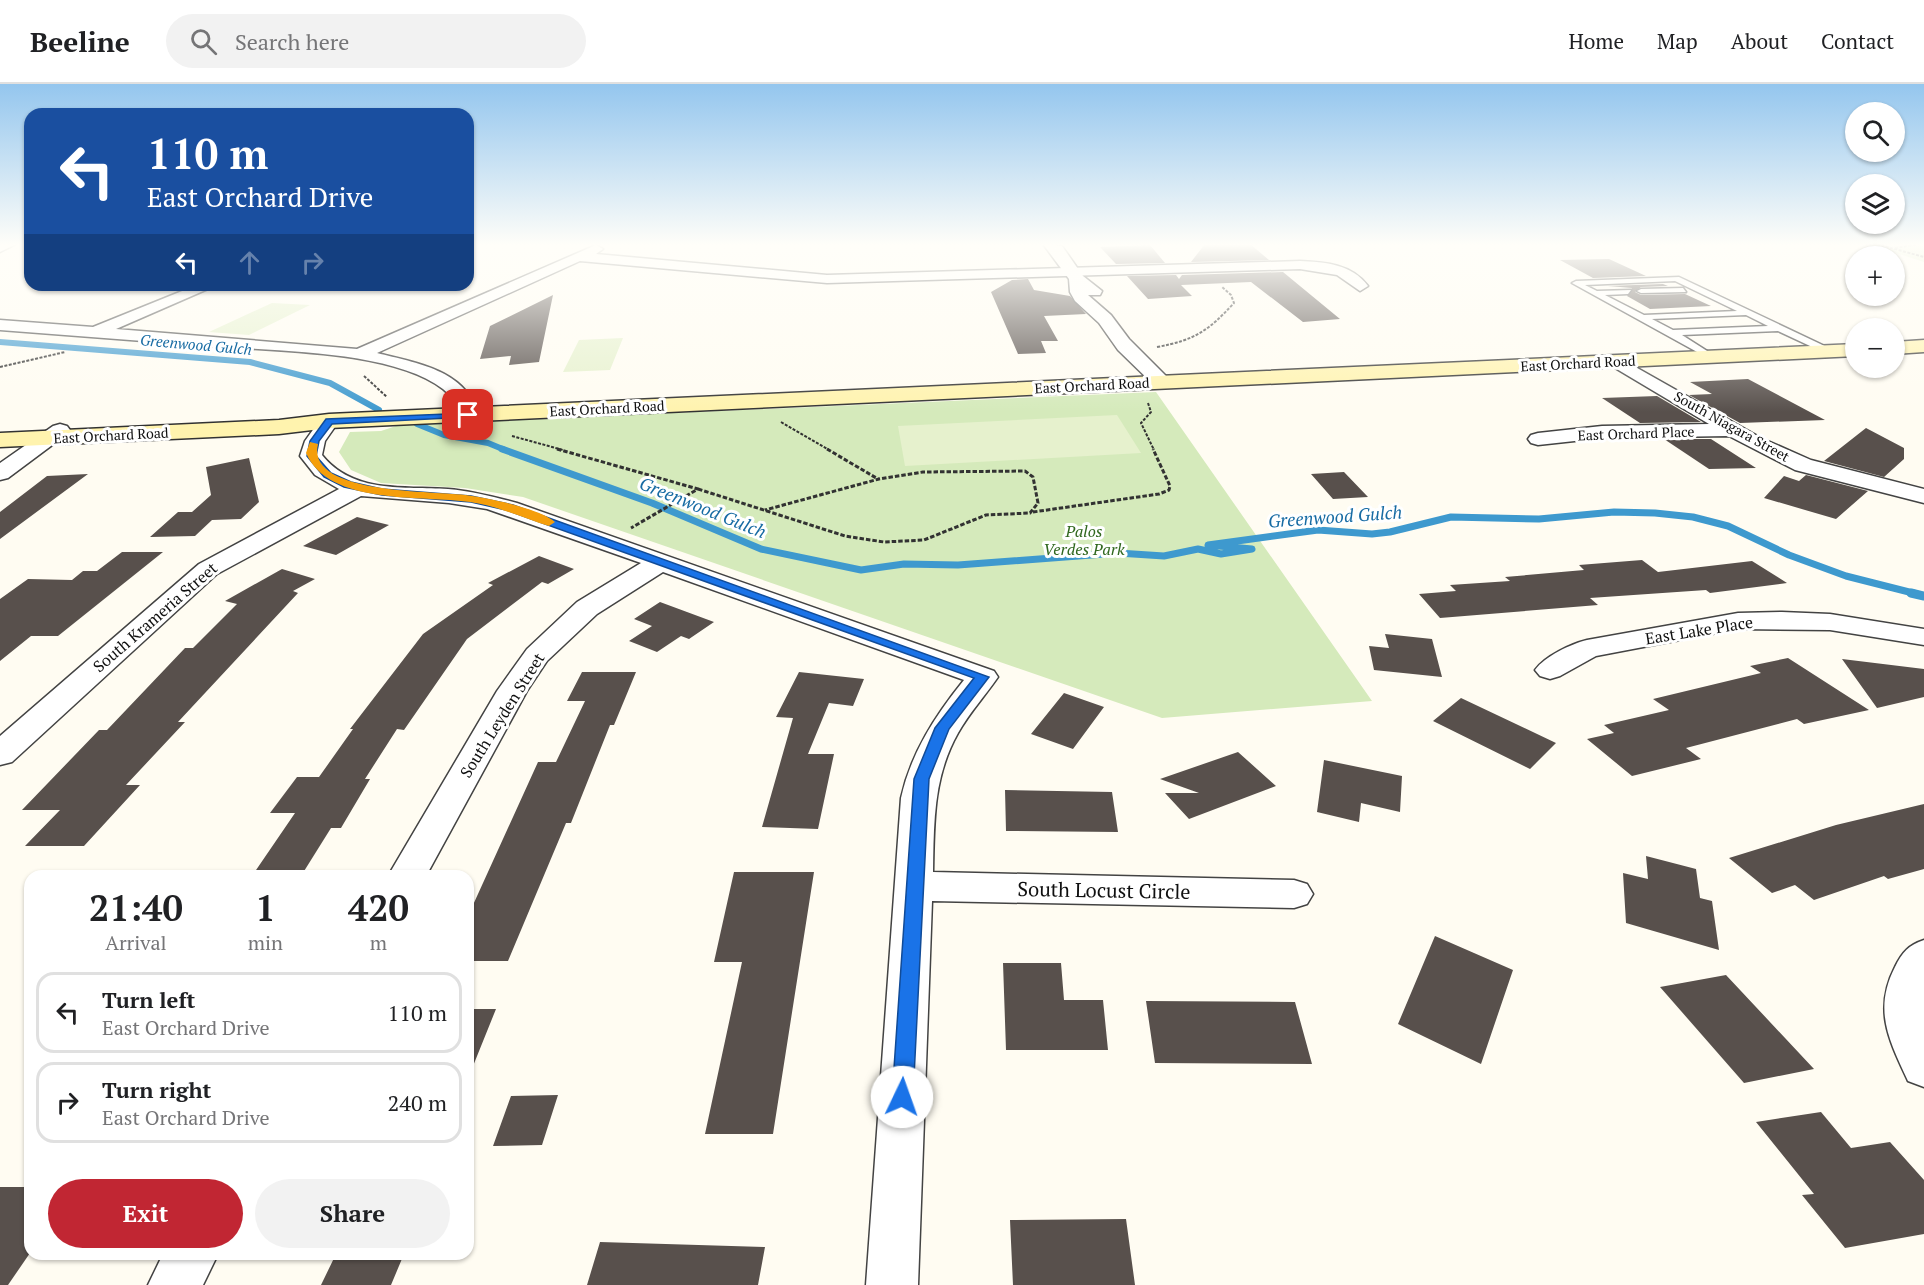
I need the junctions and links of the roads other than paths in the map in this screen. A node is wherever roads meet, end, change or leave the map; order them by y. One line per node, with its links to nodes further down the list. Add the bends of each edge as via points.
1 (173, 300): 10 (street)
2 (488, 300): 19 (street)
3 (1084, 300): 12 (street, via 1106,320)
4 (1609, 300): 7 (lane)
5 (1720, 300): 6 (lane)
6 (1748, 313): 7 (lane); 9 (lane)
7 (1643, 318): 11 (lane)
8 (0, 325): 10 (street)
9 (1779, 328): 11 (lane); 16 (lane)
10 (94, 332): 19 (street)
11 (1672, 333): 17 (lane)
12 (1125, 346): 20 (street); 21 (street, via 1126,364)
13 (1924, 346): 14 (main road)
14 (1905, 347)
15 (1845, 350): 16 (main road, East Orchard Road)
16 (1828, 351): 17 (main road, East Orchard Road)
17 (1711, 356): 18 (main road, East Orchard Road)
18 (1616, 361): 20 (main road, East Orchard Road); 24 (street, South Niagara Street)
19 (358, 362): 22 (street, via 402,365 445,383 465,400)
20 (1162, 382): 21 (main road, East Orchard Road)
21 (1137, 383): 22 (main road, East Orchard Road)
22 (468, 415): 23 (main road, East Orchard Road)
23 (329, 421): 26 (main road, East Orchard Road, via 279,427); 30 (street, via 315,441 312,456 327,475)
24 (1734, 430): 27 (street, East Orchard Place, via 1602,432); 31 (street, South Niagara Street, via 1803,465)
25 (0, 433): 26 (main road, East Orchard Road)
26 (55, 434): 28 (main road, East Orchard Road); 29 (street)
27 (1538, 439)
28 (0, 440)
29 (0, 473)
30 (358, 488): 32 (street, via 490,502); 35 (street, South Krameria Street, via 208,569)
31 (1924, 496)
32 (659, 563): 36 (street, South Leyden Street, via 587,608 537,655); 37 (street, via 983,677 943,728 927,760 918,798)
33 (1924, 637): 34 (street, East Lake Place, via 1830,622 1738,621 1587,650)
34 (1550, 670)
35 (0, 754)
36 (410, 870)
37 (914, 886): 38 (street, South Locust Circle); 43 (street)
38 (1294, 894)
39 (1924, 956): 40 (street, via 1910,972 1904,999 1910,1037)
40 (1924, 1067)
41 (189, 1260): 42 (street)
42 (174, 1285)
43 (892, 1285)

